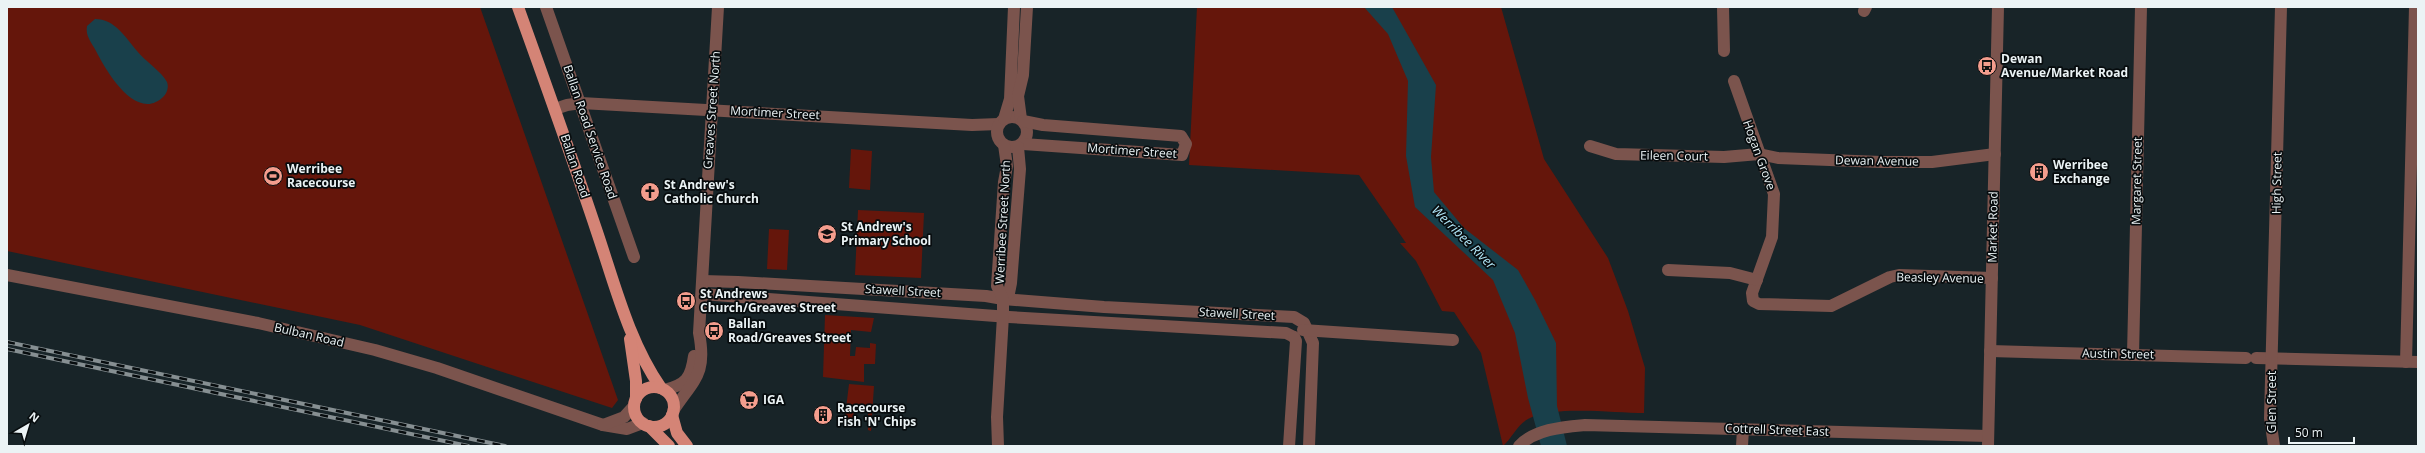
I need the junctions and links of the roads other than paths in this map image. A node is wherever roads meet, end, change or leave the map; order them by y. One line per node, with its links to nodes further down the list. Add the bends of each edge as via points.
1 (518, 7): 14 (main road, Ballan Road)
2 (546, 7): 13 (street, Ballan Road Service Road)
3 (718, 7): 15 (street, Greaves Street North)
4 (1014, 7): 17 (street, Werribee Street North, via 1010,99)
5 (1027, 7): 16 (street, via 1023,75 1018,96)
6 (1723, 7): 11 (street)
7 (1998, 7): 21 (street, Market Road)
8 (2141, 7): 42 (street, Margaret Street)
9 (2281, 7): 43 (street, High Street)
10 (2415, 7): 44 (street)
11 (1724, 51)
12 (1734, 81): 20 (street, Hogan Grove)
13 (581, 103): 14 (street, Mortimer Street); 15 (street, Mortimer Street); 22 (street, Ballan Road Service Road, via 596,154)
14 (555, 109): 36 (main road, Ballan Road)
15 (712, 110): 17 (street, Mortimer Street, via 972,125); 27 (street, Greaves Street North)
16 (1022, 120): 17 (street, via 1013,117); 18 (street, via 1028,130 1026,140); 18 (street, Mortimer Street, via 1043,125 1181,136 1186,144 1182,155)
17 (1001, 131): 18 (street, via 1008,147); 29 (street, Werribee Street North, via 1007,166 997,286)
18 (1020, 145): 29 (street, Werribee Street North, via 1011,283 1009,293)
19 (1590, 146): 20 (street, Eileen Court, via 1616,154)
20 (1759, 154): 21 (street, Dewan Avenue, via 1778,158 1924,162); 26 (street, Hogan Grove, via 1772,185 1774,199 1772,237)
21 (1995, 154): 25 (street, Market Road)
22 (634, 258)
23 (1668, 270): 26 (street, via 1730,273)
24 (7, 275): 49 (street, Bulban Road, via 258,323 375,350 437,368)
25 (1992, 278): 30 (street, Beasley Avenue, via 1895,276 1838,304 1824,306 1759,304); 41 (street, Market Road)
26 (1756, 280): 30 (street, Hogan Grove)
27 (702, 282): 28 (street, Greaves Street North); 29 (street, Stawell Street, via 986,296)
28 (702, 294): 33 (street, Stawell Street); 38 (street, Greaves Street North)
29 (1003, 299): 31 (street, Stawell Street); 33 (street, Werribee Street North)
30 (1752, 300)
31 (1104, 307): 32 (street, Stawell Street); 34 (street)
32 (1161, 310): 35 (street); 37 (street, Stawell Street, via 1288,316 1299,319)
33 (1003, 316): 34 (street, Stawell Street); 48 (street, Werribee Street North)
34 (1103, 320): 35 (street, Stawell Street)
35 (1159, 324): 39 (street, Stawell Street, via 1286,333)
36 (628, 325): 45 (main road, Ballan Road, via 650,372); 46 (main road, Ballan Road, via 636,381)
37 (1309, 330): 39 (street, via 1299,332); 40 (street); 58 (street, via 1313,343)
38 (699, 333): 45 (street, Greaves Street North, via 692,371 687,379 677,387); 47 (street, Greaves Street North, via 702,350 699,374)
39 (1294, 337): 57 (street)
40 (1453, 340)
41 (1990, 351): 42 (street, Austin Street); 52 (street, Market Road)
42 (2133, 355): 43 (street, Austin Street)
43 (2272, 358): 44 (street, Austin Street); 61 (street, Glen Street, via 2270,418)
44 (2412, 362)
45 (663, 389): 46 (main road, via 648,388 642,391); 47 (main road, via 672,398)
46 (635, 402): 49 (street, via 624,416); 50 (main road, via 638,418)
47 (673, 413): 50 (main road, via 662,425); 54 (main road, via 677,433)
48 (997, 417): 55 (street, Werribee Street North); 56 (street, Werribee Street North)
49 (603, 425): 50 (street, Bulban Road, via 627,428)
50 (646, 425): 53 (main road)
51 (1743, 429): 52 (street, Cottrell Street East); 59 (street, Cottrell Street East, via 1585,425 1537,434); 60 (street)
52 (1988, 441)
53 (669, 446)
54 (687, 446)
55 (989, 446)
56 (998, 446)
57 (1289, 446)
58 (1308, 446)
59 (1520, 446)
60 (1742, 446)
61 (2274, 446)

